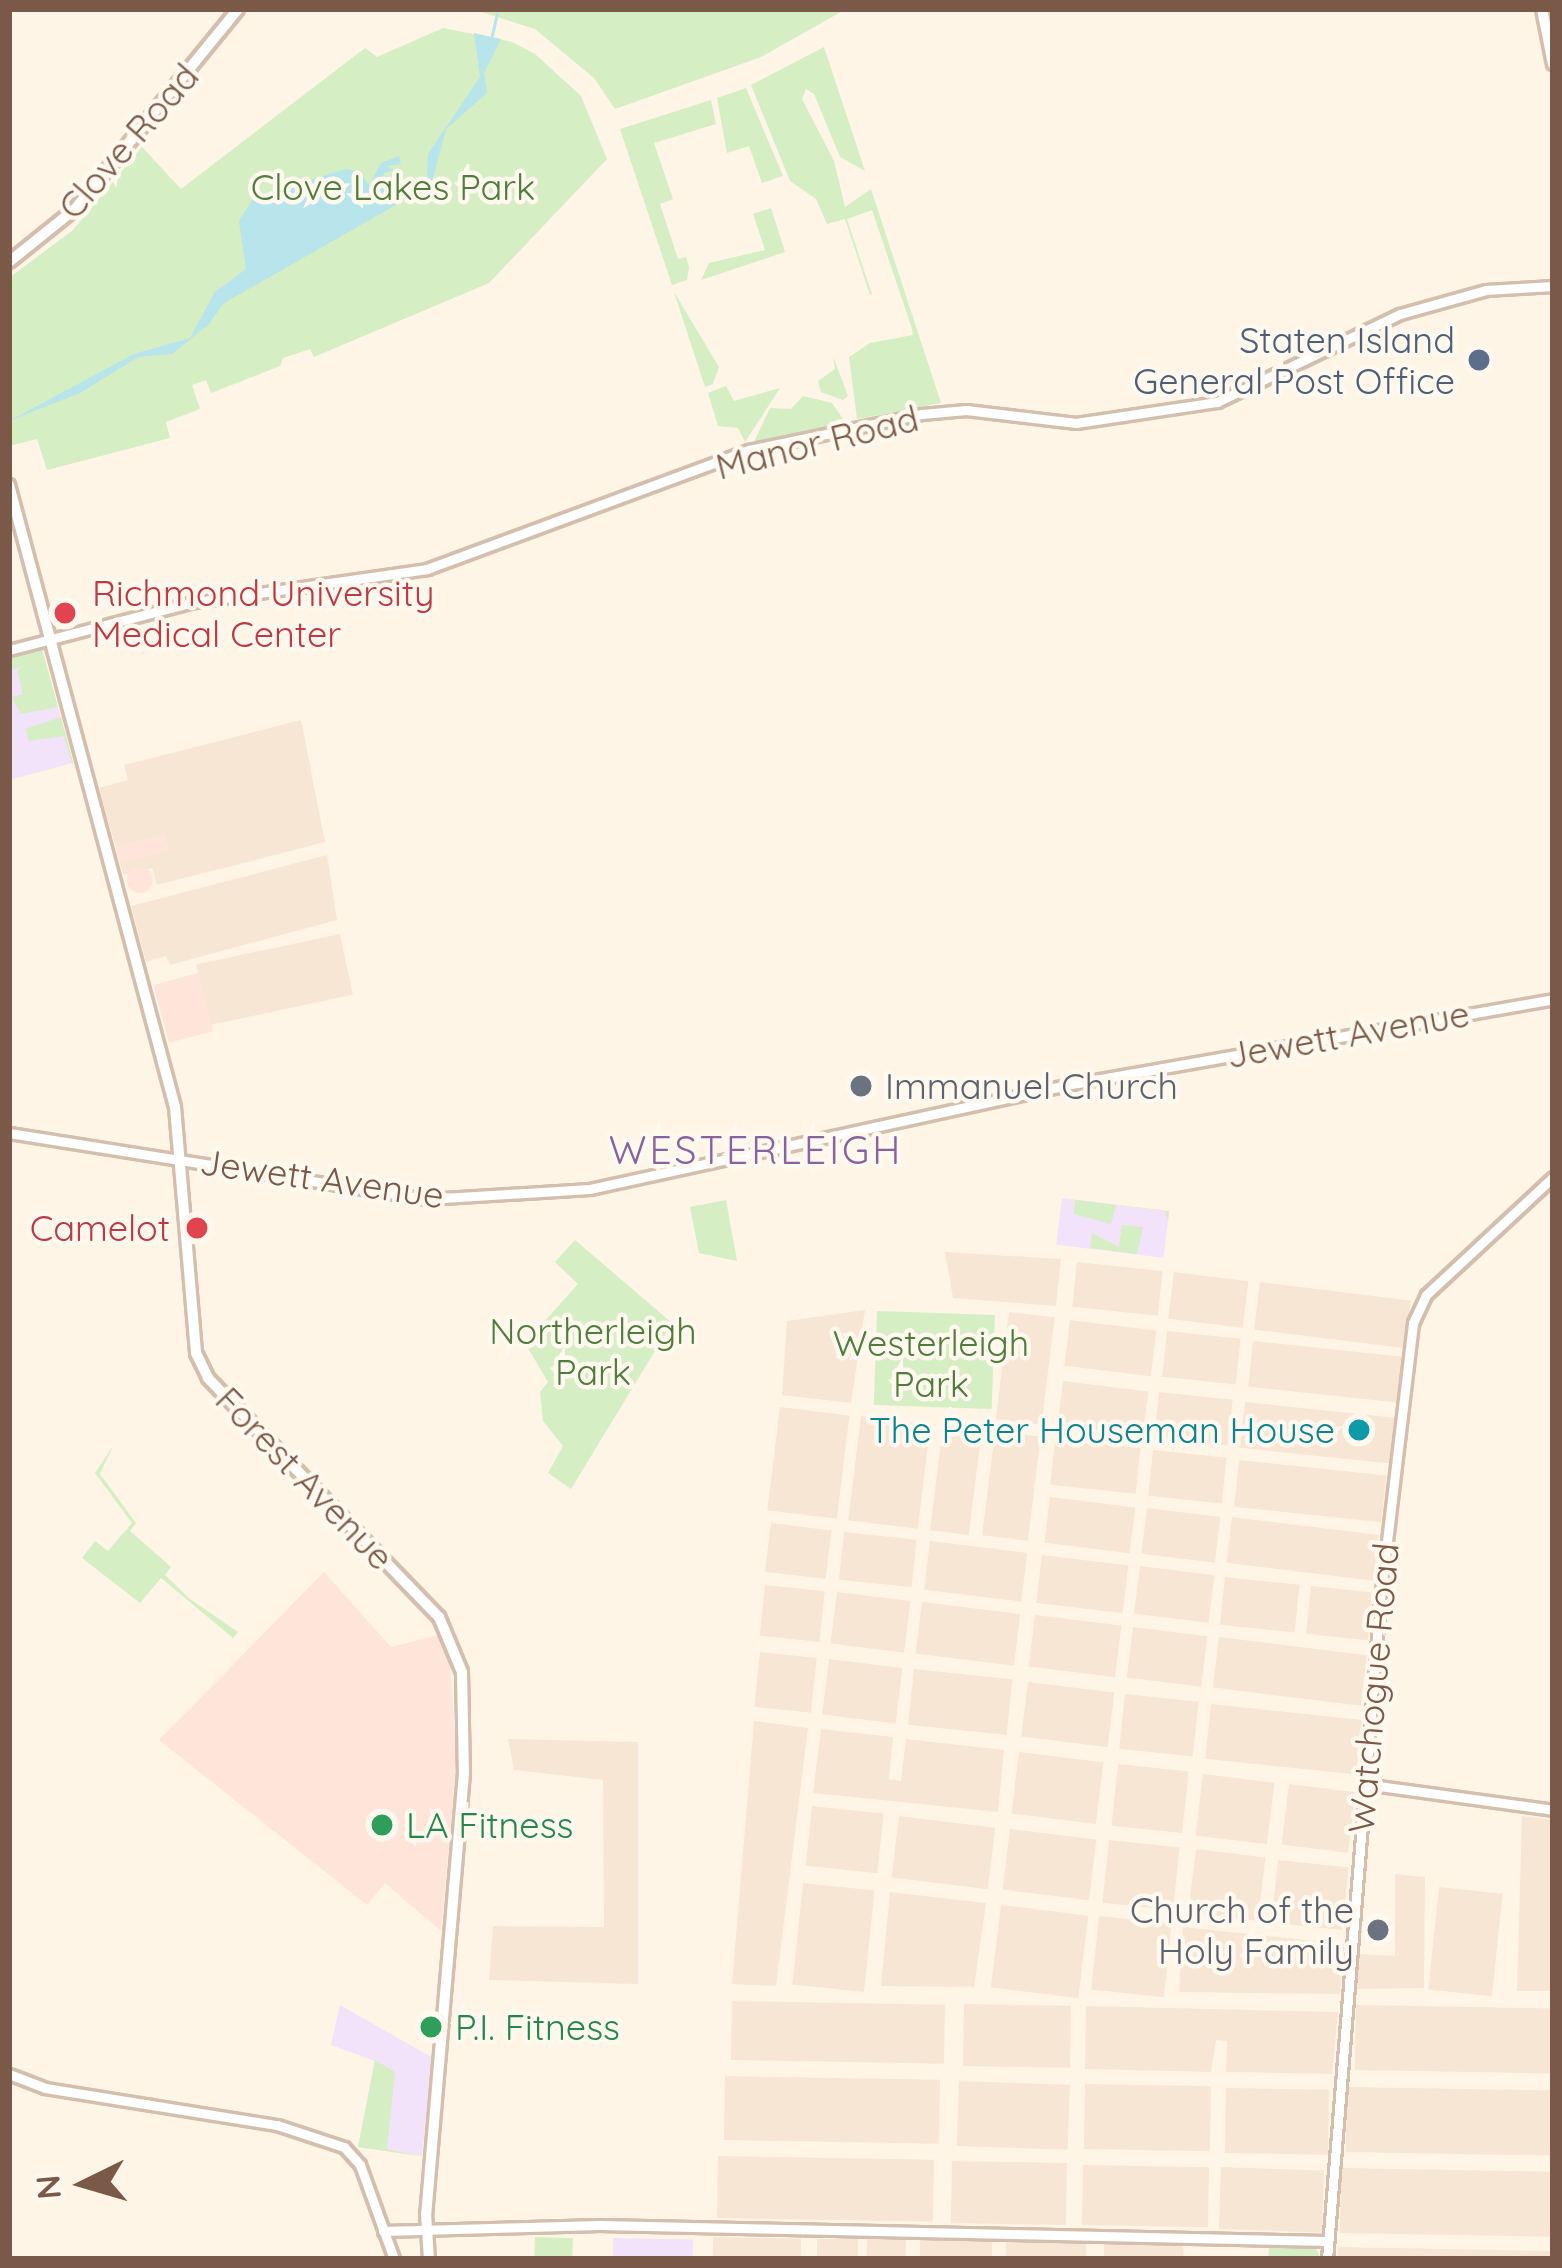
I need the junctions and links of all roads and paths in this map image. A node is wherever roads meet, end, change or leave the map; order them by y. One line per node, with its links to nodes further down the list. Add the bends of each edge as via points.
1 (238, 9): 4 (main road, Clove Road, via 75,209)
2 (1542, 9): 3 (main road)
3 (1553, 64)
4 (9, 262)
5 (1553, 286): 7 (street, Manor Road, via 1486,290 1400,314 1217,402 1076,423 966,410 922,414 749,450 428,569 268,587)
6 (9, 485): 7 (main road, Forest Avenue)
7 (49, 640): 8 (street, Manor Road); 11 (main road, Forest Avenue, via 162,1056)
8 (9, 650)
9 (1553, 999): 11 (street, Jewett Avenue, via 1078,1083 590,1189 427,1198)
10 (9, 1133): 11 (street, Jewett Avenue)
11 (181, 1158): 16 (main road, Forest Avenue, via 189,1330 201,1366 439,1617 462,1672 461,1830)
12 (1553, 1177): 13 (street, Watchogue Road, via 1426,1295 1413,1323)
13 (1364, 1784): 14 (street); 18 (street, Watchogue Road)
14 (1553, 1810)
15 (9, 2074): 17 (street, via 45,2088 277,2125 344,2147 360,2164)
16 (425, 2225): 17 (street); 18 (street); 20 (main road, Forest Avenue)
17 (383, 2231): 19 (street)
18 (1327, 2241): 21 (street, Watchogue Road)
19 (394, 2259)
20 (428, 2259)
21 (1328, 2259)

